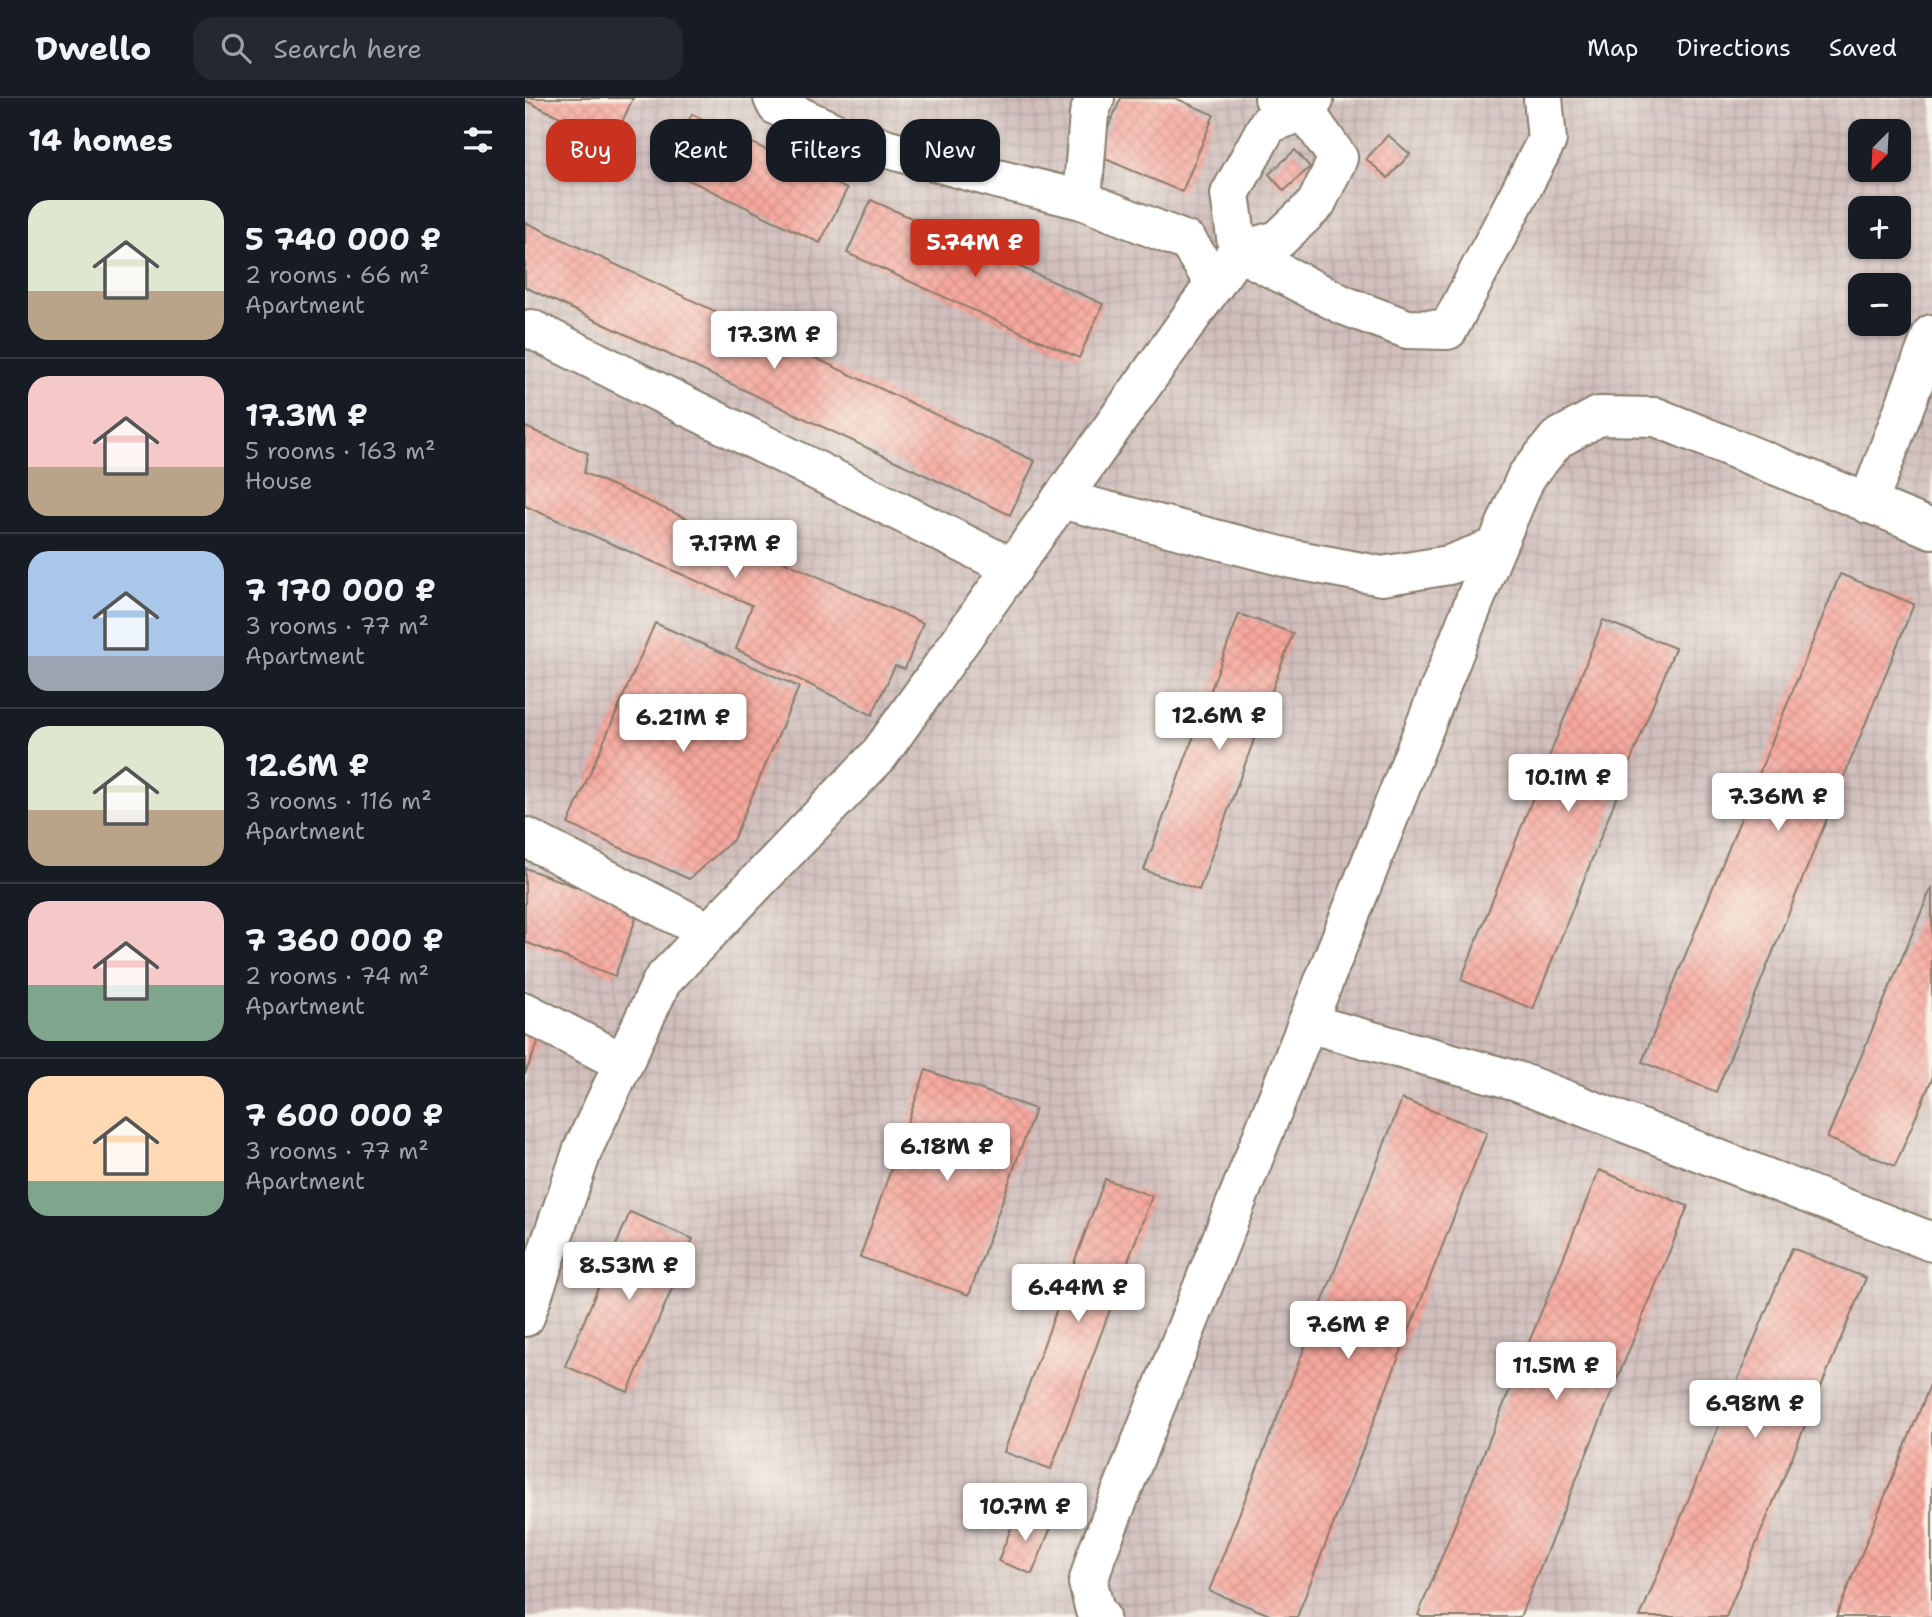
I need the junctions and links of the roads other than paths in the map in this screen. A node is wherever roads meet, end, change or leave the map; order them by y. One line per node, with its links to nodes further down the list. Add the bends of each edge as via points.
1 (773, 98): 5 (lane, via 777,106 842,136)
2 (1095, 98): 5 (lane, via 1089,114)
3 (1543, 98): 6 (lane, via 1547,140 1448,330 1407,329 1343,305)
4 (1298, 102): 6 (lane, via 1268,124 1230,194); 6 (lane, via 1338,158 1316,204 1277,240)
5 (1082, 200): 7 (lane, via 1188,242)
6 (1238, 251): 7 (lane)
7 (1215, 284): 10 (lane)
8 (531, 329): 14 (lane)
9 (1932, 334): 11 (lane)
10 (1061, 499): 13 (lane, via 1292,559 1382,576 1449,565); 14 (lane)
11 (1868, 504): 12 (lane); 13 (lane, via 1656,417 1599,416 1556,439 1526,477)
12 (1932, 529)
13 (1496, 547): 18 (lane)
14 (1013, 568): 16 (lane, via 879,755)
15 (525, 837): 16 (lane)
16 (709, 932): 19 (lane, via 662,981)
17 (525, 1012): 19 (lane)
18 (1307, 1023): 20 (lane, via 1517,1081); 22 (lane, via 1096,1556 1087,1583)
19 (624, 1063): 21 (lane, via 583,1149)
20 (1932, 1242)
21 (526, 1309)
22 (1100, 1617)

